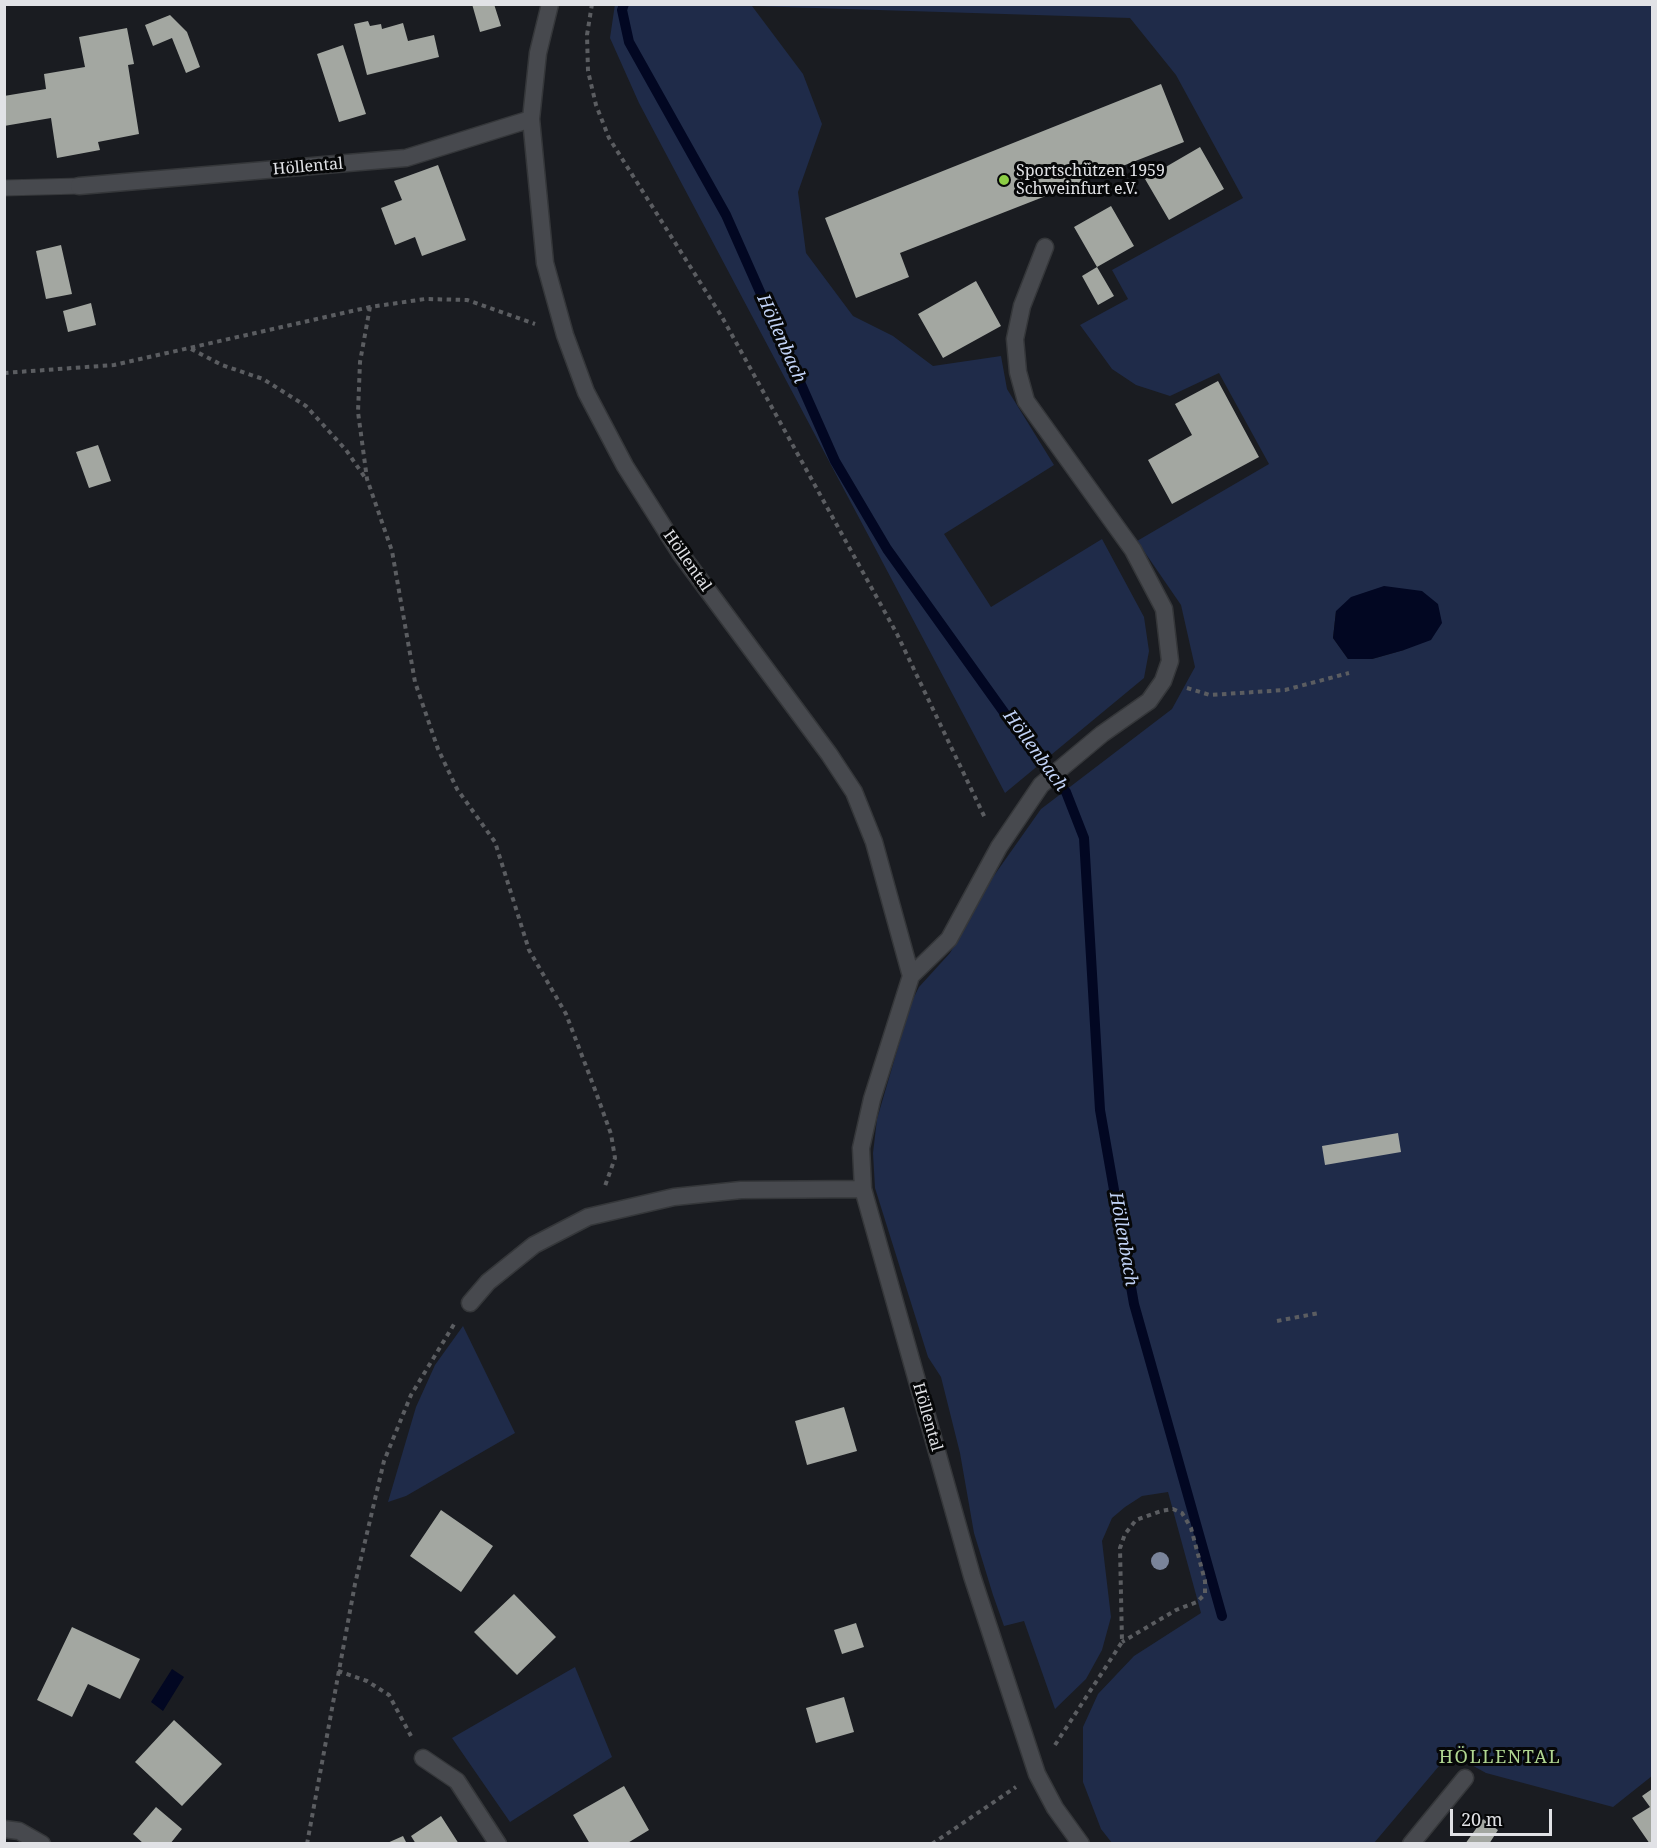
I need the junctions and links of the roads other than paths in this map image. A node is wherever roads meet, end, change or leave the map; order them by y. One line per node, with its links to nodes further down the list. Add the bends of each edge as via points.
1 (549, 4): 2 (street, Höllental, via 538,53)
2 (531, 118): 3 (street, Höllental, via 406,158); 6 (street, Höllental, via 545,263 586,392 625,466 680,553 854,792 874,842)
3 (79, 186): 4 (lane)
4 (4, 188)
5 (1045, 248): 6 (street, Höllental, via 1022,306 1015,339 1026,401 1133,550 1164,609 1170,661 1163,681 1149,701 1041,785 999,847 949,939)
6 (911, 976): 7 (street, Höllental, via 872,1099 861,1148)
7 (863, 1189): 8 (street, via 741,1190 674,1197 588,1217 534,1245 488,1282); 14 (street, Höllental, via 972,1576 1036,1774 1054,1808)
8 (470, 1303)
9 (423, 1758): 13 (street, via 457,1781)
10 (1465, 1778): 15 (street)
11 (4, 1829): 12 (street, via 19,1831)
12 (42, 1844)
13 (498, 1844)
14 (1081, 1844)
15 (1411, 1844)

